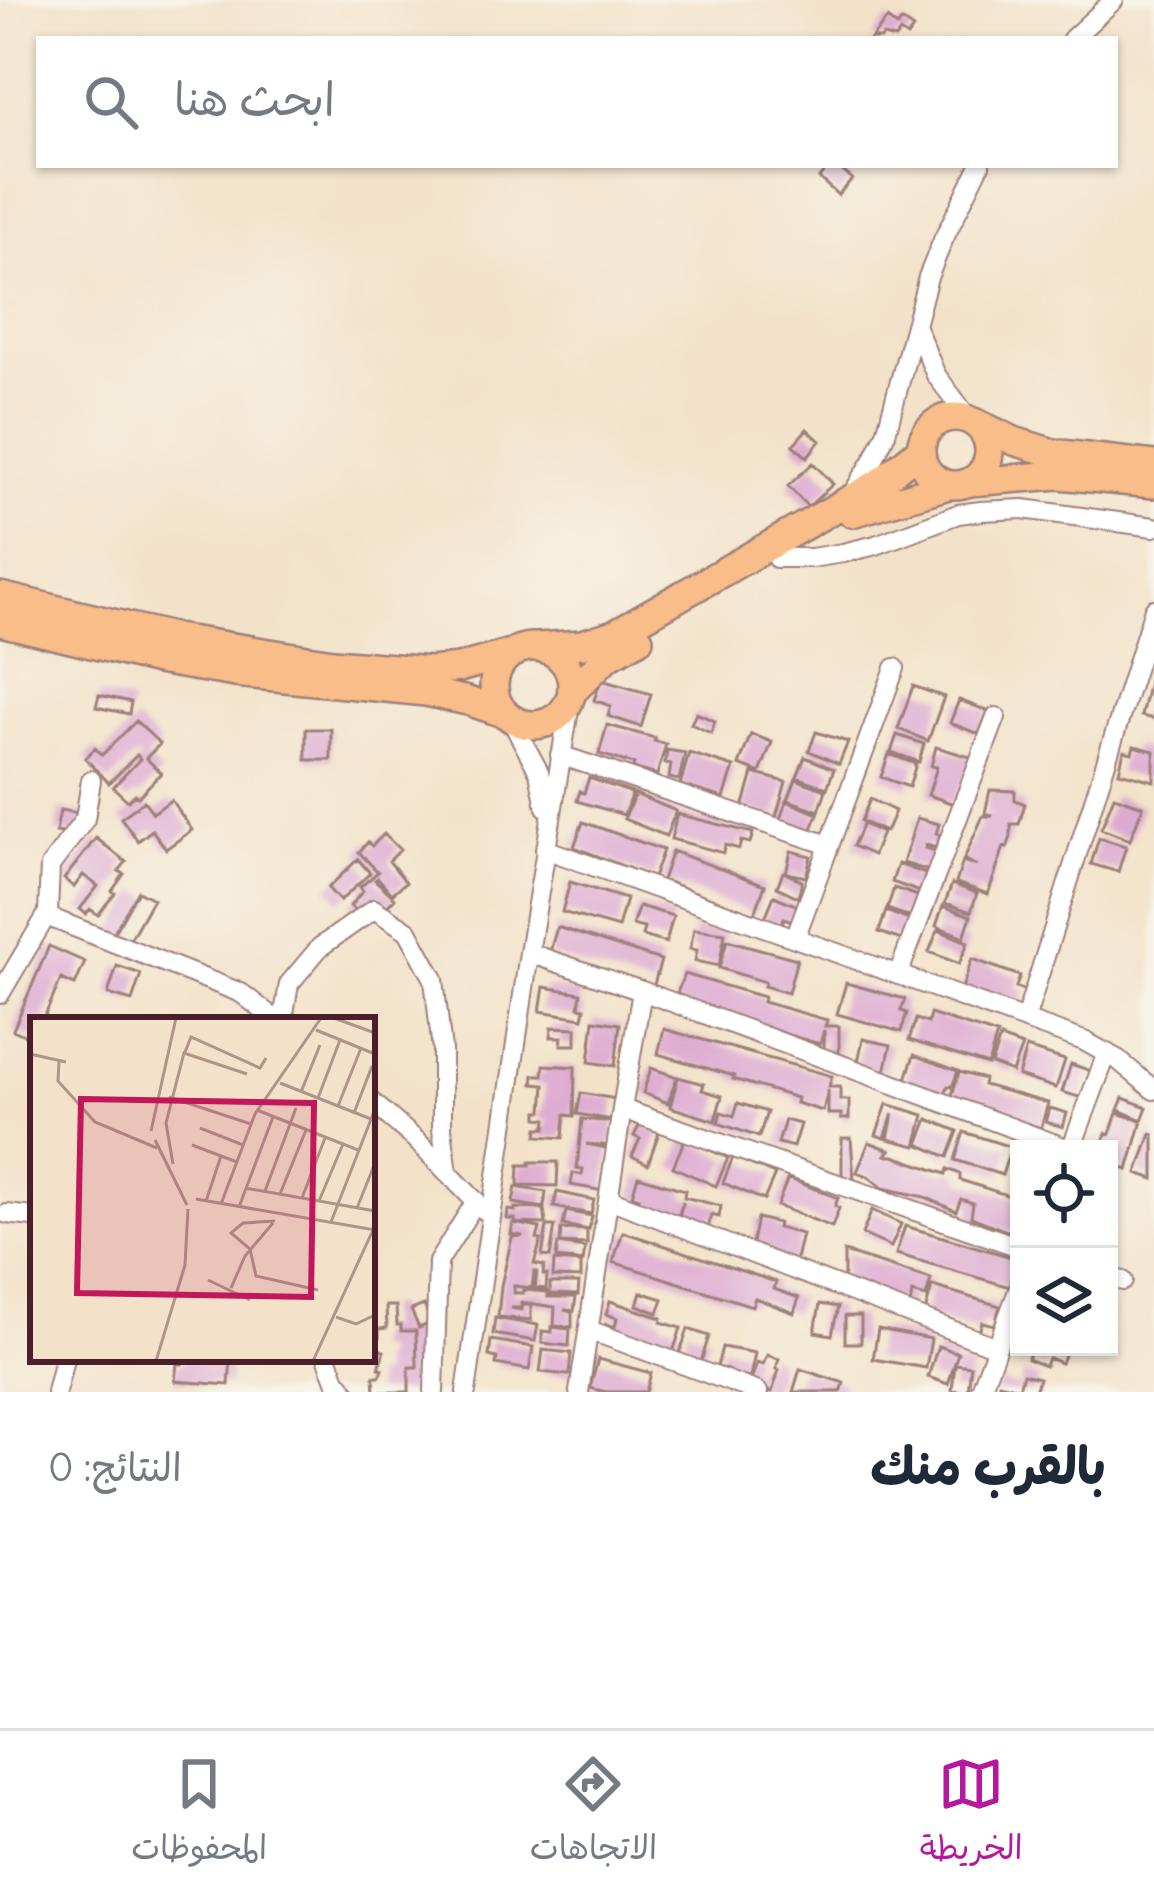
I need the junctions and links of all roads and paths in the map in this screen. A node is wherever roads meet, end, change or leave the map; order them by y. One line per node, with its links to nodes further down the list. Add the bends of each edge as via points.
1 (1114, 0): 2 (street)
2 (1075, 36)
3 (979, 168): 4 (street)
4 (914, 324): 5 (street, via 936,375); 10 (street, via 886,433)
5 (971, 421): 6 (highway, via 937,422); 7 (highway, via 1053,453); 8 (highway, via 989,448 985,468)
6 (921, 449): 8 (highway, via 932,476); 10 (highway)
7 (1154, 465)
8 (959, 483): 9 (highway, via 1059,476); 12 (highway, via 850,514)
9 (1154, 484)
10 (847, 501): 16 (highway, via 614,634)
11 (1154, 527): 12 (street, via 981,511 843,553)
12 (776, 558): 18 (highway, via 607,657)
13 (0, 596): 16 (highway, via 176,638 333,663 431,671)
14 (1154, 609): 33 (street)
15 (0, 622): 19 (highway, via 158,661 426,692)
16 (526, 650): 18 (highway, via 548,650 564,662); 19 (highway, via 498,669 499,704)
17 (895, 668): 24 (street)
18 (572, 694): 19 (highway, via 546,723); 21 (street)
19 (508, 716): 23 (street, via 539,772)
20 (996, 717): 28 (street)
21 (560, 755): 23 (street); 24 (street)
22 (91, 780): 25 (street, via 85,819 50,866)
23 (547, 840): 26 (street); 27 (street)
24 (830, 845): 26 (street)
25 (46, 916): 30 (street); 31 (street, via 241,993)
26 (795, 938): 28 (street)
27 (529, 953): 29 (street); 45 (street)
28 (898, 975): 33 (street)
29 (642, 991): 37 (street); 38 (street)
30 (0, 994)
31 (276, 1017)
32 (281, 1017): 40 (street, via 289,984 320,947 374,909 408,931 434,980)
33 (1024, 1020): 34 (street)
34 (1106, 1053): 35 (street); 39 (street)
35 (1154, 1090)
36 (375, 1105): 40 (street)
37 (622, 1108): 41 (street); 46 (street)
38 (1046, 1140)
39 (1073, 1140)
40 (448, 1173): 42 (street)
41 (610, 1198): 48 (street); 49 (street)
42 (476, 1201): 45 (street); 54 (street, via 439,1262)
43 (7, 1214): 44 (street)
44 (30, 1217)
45 (491, 1217): 55 (street)
46 (1010, 1244)
47 (1010, 1311): 49 (street)
48 (589, 1330): 56 (street); 57 (street)
49 (996, 1347): 58 (street)
50 (63, 1362): 52 (street)
51 (329, 1362): 53 (street)
52 (56, 1392)
53 (346, 1392)
54 (434, 1392)
55 (466, 1392)
56 (579, 1392)
57 (758, 1392)
58 (980, 1392)

